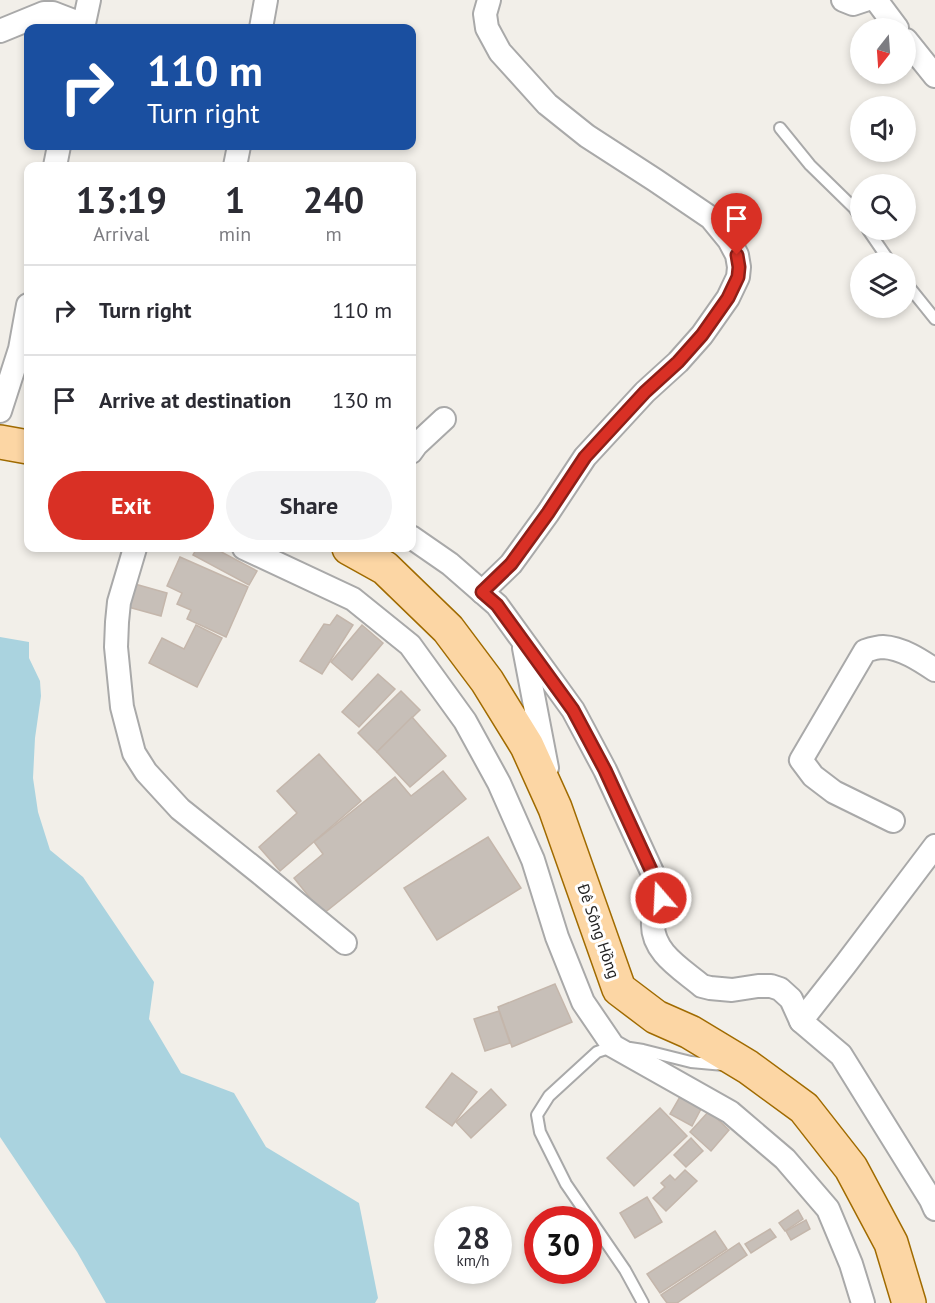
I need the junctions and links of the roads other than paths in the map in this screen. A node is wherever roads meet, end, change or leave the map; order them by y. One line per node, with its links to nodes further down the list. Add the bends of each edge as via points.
1 (89, 0): 9 (street)
2 (266, 0): 10 (street)
3 (489, 0): 26 (street, via 487,28 500,52 547,104 587,136 711,218 729,240 739,267 728,298 702,335 585,457 511,564)
4 (843, 0): 5 (street, via 853,4)
5 (865, 0)
6 (876, 0): 7 (street)
7 (890, 18)
8 (77, 24): 11 (street, via 44,13)
9 (85, 24)
10 (262, 24)
11 (0, 31)
12 (916, 52): 13 (street)
13 (935, 76)
14 (780, 128): 15 (lane)
15 (850, 204)
16 (916, 295): 17 (lane)
17 (935, 319)
18 (24, 327): 19 (street)
19 (0, 411)
20 (444, 419): 21 (street)
21 (416, 445)
22 (416, 540): 26 (street)
23 (134, 552): 32 (street, via 119,602 116,647 122,707 134,753 180,809)
24 (253, 552): 34 (street, via 353,599 410,645 465,721 499,783 533,860 557,938 583,1002)
25 (356, 552): 29 (main road, Đê Sông Hồng, via 385,568 448,630 487,681 527,746)
26 (482, 592): 27 (street, via 497,605)
27 (522, 641): 29 (street); 33 (street, via 573,710 651,870 661,898 653,934 662,952 702,986 780,989 791,999)
28 (935, 670): 30 (street, via 896,648 881,646 865,651 801,760 813,776 834,792)
29 (555, 808): 35 (main road, Đê Sông Hồng, via 620,989 656,1017 690,1032)
30 (893, 821)
31 (935, 846): 33 (street)
32 (345, 943)
33 (801, 1021): 36 (street, via 841,1055)
34 (613, 1046): 35 (lane, via 691,1062); 37 (lane, via 597,1052 549,1096 537,1115 540,1132 566,1184); 38 (street, via 730,1112 786,1159 828,1209)
35 (748, 1067): 39 (main road, Đê Sông Hồng, via 804,1108 851,1168 891,1243)
36 (935, 1209)
37 (643, 1303)
38 (864, 1303)
39 (909, 1303)

